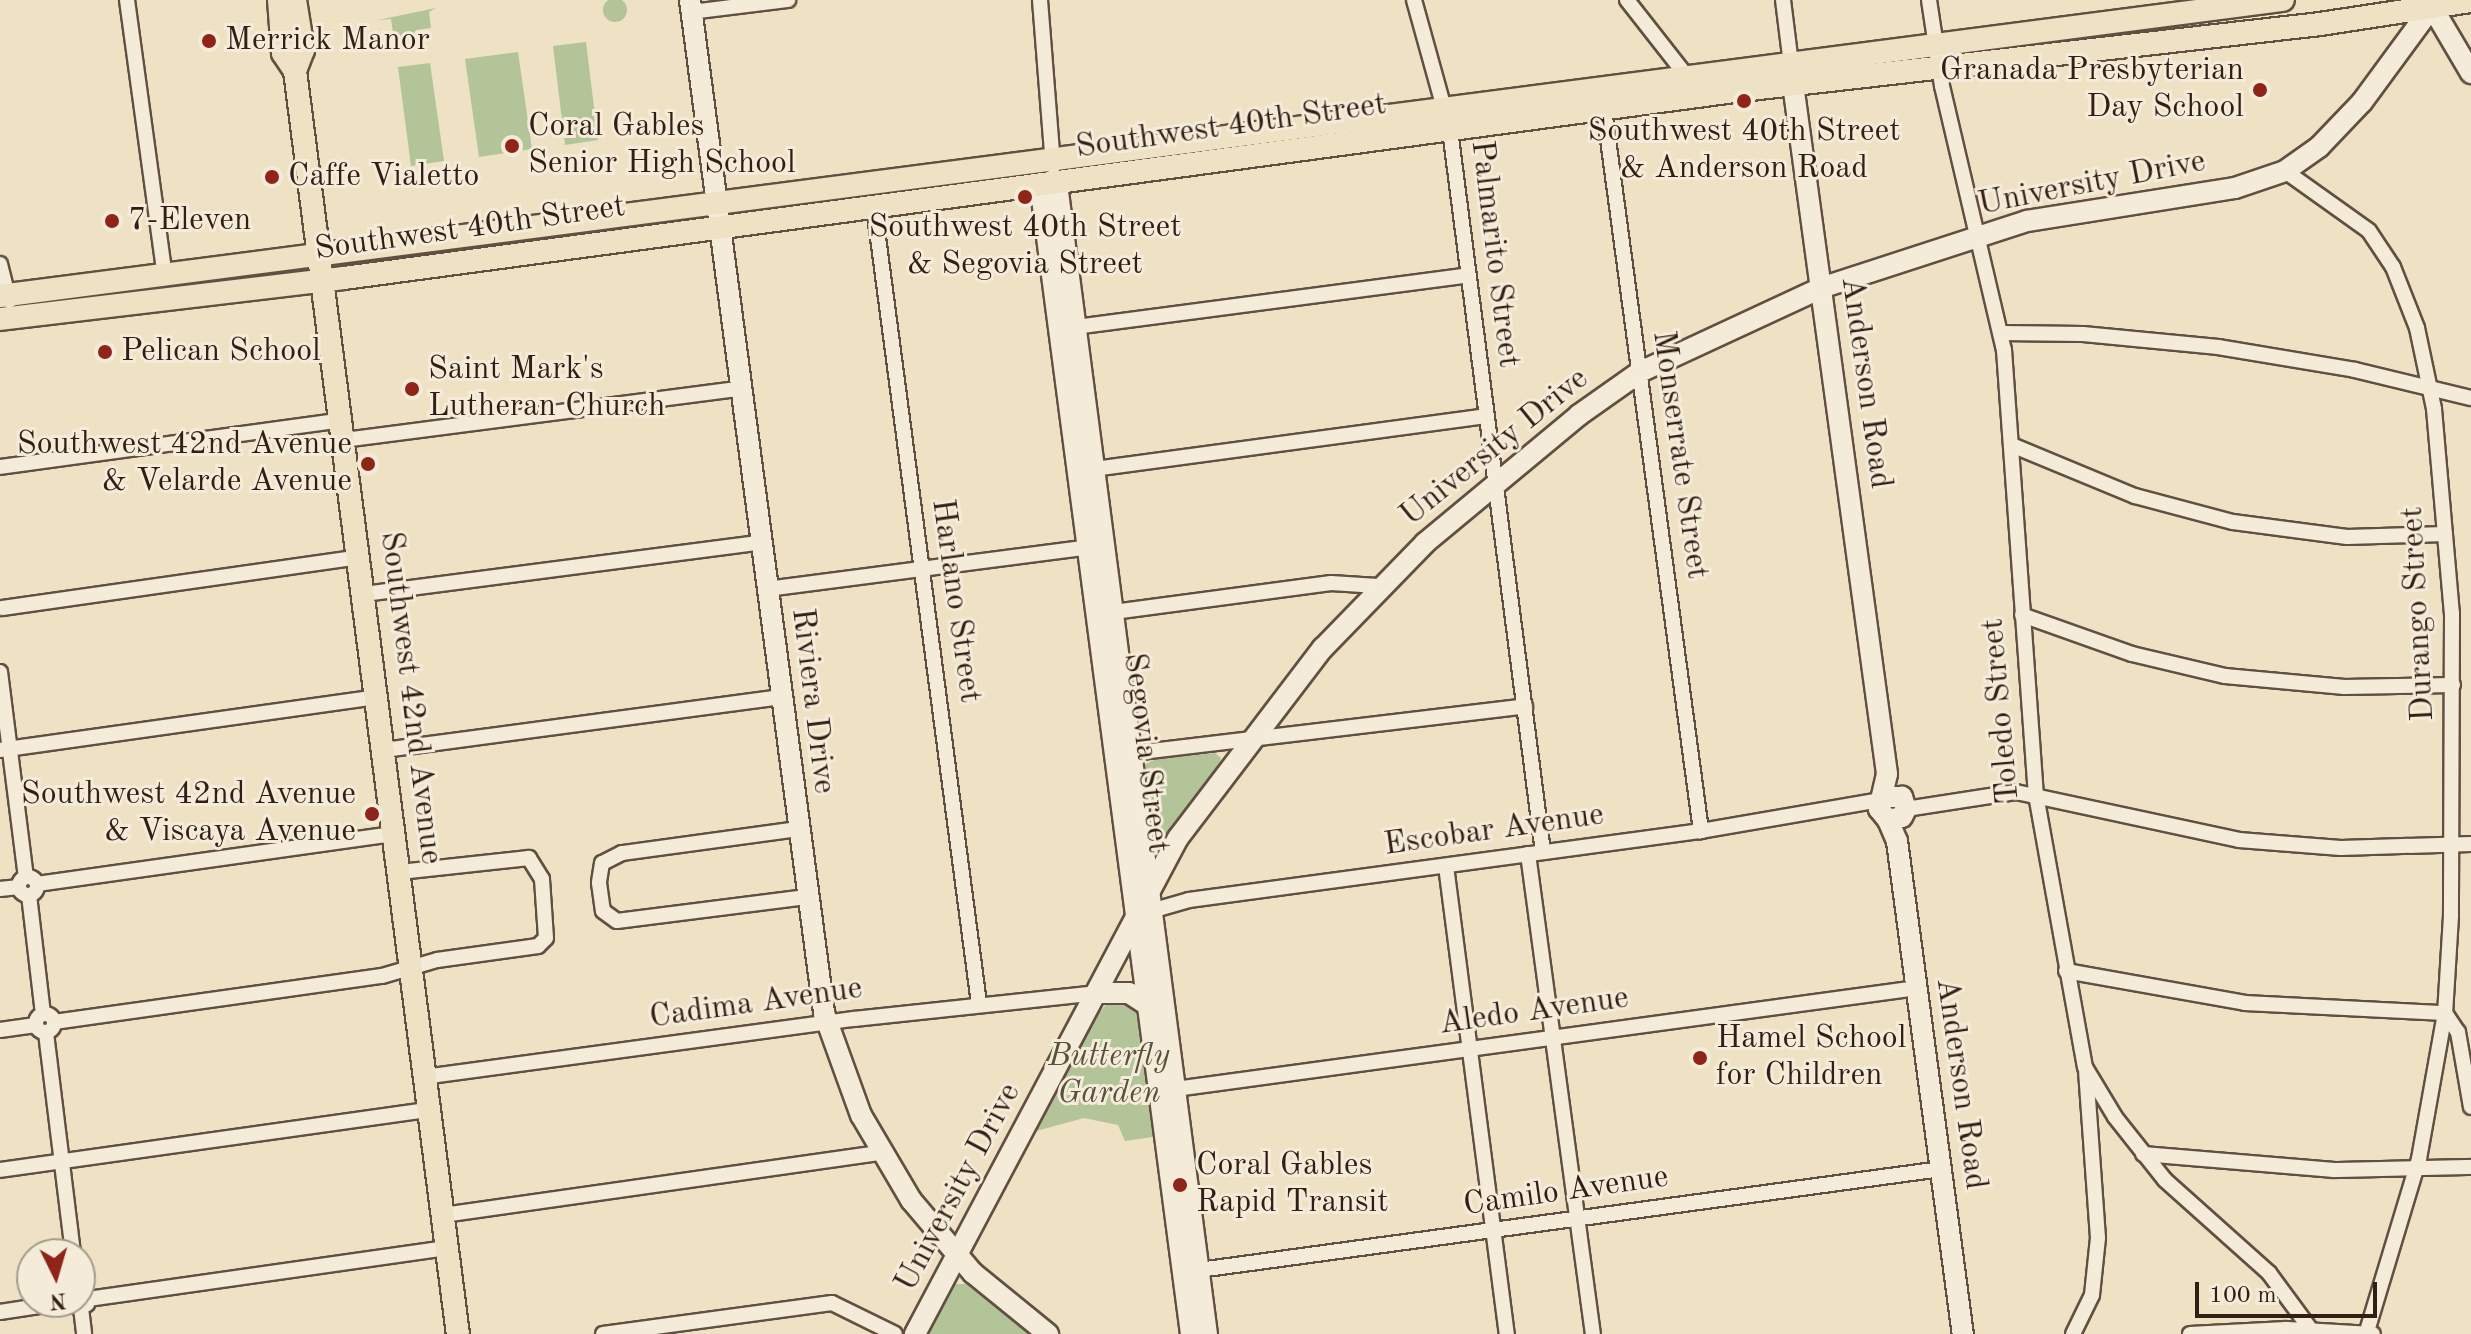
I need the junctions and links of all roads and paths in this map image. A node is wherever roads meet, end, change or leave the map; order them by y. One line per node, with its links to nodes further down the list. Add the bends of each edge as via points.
1 (127, 0): 34 (street)
2 (279, 0): 17 (main road, Southwest 42nd Avenue, via 283,53)
3 (295, 0): 17 (main road, Southwest 42nd Avenue, via 303,50)
4 (788, 0): 13 (street)
5 (1040, 0): 25 (street, Segovia Street)
6 (1414, 0): 22 (street, Palmarito Street)
7 (1627, 0): 19 (street)
8 (1783, 0): 15 (street, Anderson Road)
9 (1929, 0): 14 (street, Toledo Street)
10 (2283, 0): 14 (main road, Southwest 40th Street)
11 (2471, 1): 12 (main road, Southwest 40th Street)
12 (2429, 4): 16 (main road, Southwest 40th Street); 18 (street); 26 (street, University Drive, via 2362,102 2319,147)
13 (690, 6): 29 (street, Riviera Drive)
14 (1935, 42): 15 (main road, Southwest 40th Street); 16 (street, Toledo Street)
15 (1790, 60): 19 (main road, Southwest 40th Street); 20 (street, Anderson Road)
16 (1939, 66): 20 (main road, Southwest 40th Street); 30 (street, Toledo Street)
17 (295, 71): 31 (main road, Southwest 42nd Avenue)
18 (2471, 73)
19 (1685, 74): 21 (main road, Southwest 40th Street)
20 (1793, 84): 23 (main road, Southwest 40th Street); 36 (street, Anderson Road)
21 (1600, 86): 22 (main road, Southwest 40th Street); 23 (street, Monserrate Street)
22 (1445, 106): 24 (street, Palmarito Street); 25 (main road, Southwest 40th Street)
23 (1604, 109): 24 (main road, Southwest 40th Street); 41 (street, Monserrate Street)
24 (1450, 130): 27 (main road, Southwest 40th Street); 33 (street, Palmarito Street)
25 (1053, 159): 27 (street, Segovia Street); 29 (main road, Southwest 40th Street)
26 (2285, 171): 30 (street, University Drive, via 2235,188 2099,206); 42 (street, Durango Street, via 2347,211 2376,242 2417,328)
27 (1052, 182): 28 (main road, Southwest 40th Street); 39 (street, Segovia Street, via 1042,194)
28 (874, 207): 29 (main road, Southwest 40th Street); 55 (street, Harlano Street)
29 (718, 216): 31 (main road, Southwest 40th Street); 35 (main road, Southwest 40th Street); 43 (street, Riviera Drive)
30 (1979, 234): 36 (street, University Drive); 40 (street, Toledo Street)
31 (319, 258): 34 (main road, Southwest 40th Street); 35 (main road, Southwest 42nd Avenue)
32 (0, 264): 37 (street)
33 (1468, 275): 39 (street); 45 (street, Palmarito Street)
34 (165, 276): 37 (main road, Southwest 40th Street)
35 (322, 281): 38 (main road, Southwest 40th Street); 46 (main road, Southwest 42nd Avenue)
36 (1821, 288): 41 (street, University Drive); 72 (street, Anderson Road)
37 (2, 296): 38 (street)
38 (11, 318)
39 (1068, 328): 49 (street, Segovia Street)
40 (2001, 333): 42 (street, via 2190,343); 47 (street, Toledo Street)
41 (1640, 372): 50 (street, University Drive); 74 (street, Monserrate Street)
42 (2431, 387): 44 (street); 51 (street, Durango Street)
43 (742, 388): 46 (street); 52 (street, Riviera Drive)
44 (2471, 398)
45 (1486, 416): 49 (street); 50 (street, Palmarito Street)
46 (342, 430): 48 (street); 54 (main road, Southwest 42nd Avenue)
47 (2014, 446): 51 (street, via 2145,500 2263,528 2347,537); 61 (street, Toledo Street)
48 (0, 467)
49 (1086, 470): 53 (street, Segovia Street)
50 (1495, 483): 56 (street, University Drive); 66 (street, Palmarito Street)
51 (2445, 534): 63 (street, Durango Street)
52 (762, 542): 57 (street, Riviera Drive); 58 (street)
53 (1096, 546): 55 (street); 60 (street, Segovia Street)
54 (359, 557): 58 (main road, Southwest 42nd Avenue); 59 (street)
55 (922, 569): 57 (street); 90 (street, Harlano Street)
56 (1378, 586): 60 (street, via 1331,583); 67 (street, University Drive)
57 (767, 589): 65 (street, Riviera Drive)
58 (364, 594): 64 (main road, Southwest 42nd Avenue)
59 (1, 609)
60 (1105, 613): 70 (street, Segovia Street)
61 (2022, 615): 63 (street, via 2132,654 2225,676 2344,687); 71 (street, Toledo Street)
62 (0, 672): 68 (street)
63 (2453, 685): 77 (street, Durango Street)
64 (376, 697): 68 (street); 69 (main road, Southwest 42nd Avenue)
65 (781, 697): 69 (street); 73 (street, Riviera Drive)
66 (1525, 706): 67 (street); 78 (street, Palmarito Street)
67 (1249, 742): 70 (street); 83 (street, University Drive, via 1188,823)
68 (5, 749): 81 (street)
69 (384, 750): 75 (main road, Southwest 42nd Avenue)
70 (1124, 754): 83 (street, Segovia Street); 85 (street, Segovia Street)
71 (2036, 795): 72 (street, Escobar Avenue, via 2007,792); 77 (street, Escobar Avenue, via 2128,820 2239,840 2341,848); 87 (street, Toledo Street)
72 (1893, 806): 74 (street, Escobar Avenue); 88 (street, Anderson Road)
73 (798, 829): 84 (street, Riviera Drive); 84 (street, via 622,853 602,863 599,883 605,915 622,922)
74 (1701, 831): 78 (street, Escobar Avenue)
75 (395, 834): 80 (main road, Southwest 42nd Avenue); 81 (street)
76 (2471, 844): 77 (street, Escobar Avenue)
77 (2451, 845): 92 (street, Durango Street)
78 (1536, 853): 79 (street, Escobar Avenue); 96 (street, Palmarito Street)
79 (1446, 866): 85 (street, Escobar Avenue, via 1189,900); 97 (street)
80 (400, 872): 86 (main road, Southwest 42nd Avenue); 86 (street, via 533,860 545,893 546,938 538,946)
81 (28, 886): 82 (street); 94 (street)
82 (0, 889)
83 (1149, 889): 85 (street, University Drive)
84 (806, 897): 93 (street, Riviera Drive)
85 (1144, 913): 89 (street, University Drive); 91 (street, Segovia Street); 100 (street, Segovia Street)
86 (410, 968): 94 (street); 99 (main road, Southwest 42nd Avenue)
87 (2066, 971): 92 (street, via 2261,1005); 98 (street, Toledo Street)
88 (1917, 988): 96 (street, Aledo Avenue); 107 (street, Anderson Road)
89 (1096, 993): 90 (street, Cadima Avenue); 91 (street, via 1129,993); 115 (street, University Drive)
90 (979, 1003): 93 (street, Cadima Avenue)
91 (1149, 1006): 100 (street, Segovia Street)
92 (2445, 1013): 101 (street, Durango Street, via 2458,1032); 109 (street)
93 (827, 1022): 99 (street, Cadima Avenue); 103 (street, Riviera Drive, via 855,1101)
94 (45, 1023): 95 (street); 105 (street)
95 (0, 1030)
96 (1553, 1038): 97 (street, Aledo Avenue); 111 (street, Palmarito Street)
97 (1472, 1049): 100 (street, Aledo Avenue); 112 (street)
98 (2085, 1067): 104 (street, Toledo Street); 129 (street, via 2098,1247 2090,1303)
99 (424, 1077): 102 (main road, Southwest 42nd Avenue)
100 (1167, 1090): 116 (street, Segovia Street); 124 (street, Segovia Street)
101 (2471, 1107)
102 (429, 1110): 105 (street); 110 (main road, Southwest 42nd Avenue)
103 (881, 1153): 110 (street); 115 (street, Riviera Drive)
104 (2143, 1154): 109 (street, via 2268,1167); 118 (street, Toledo Street, via 2205,1220 2262,1266)
105 (62, 1162): 108 (street); 113 (street)
106 (2471, 1167): 109 (street)
107 (1941, 1169): 111 (street, Camilo Avenue); 128 (street, Anderson Road)
108 (0, 1170)
109 (2416, 1171): 131 (street)
110 (443, 1215): 114 (main road, Southwest 42nd Avenue)
111 (1577, 1218): 112 (street, Camilo Avenue); 127 (street, Palmarito Street)
112 (1493, 1229): 116 (street, Camilo Avenue); 126 (street)
113 (71, 1238)
114 (448, 1248): 117 (street); 119 (main road, Southwest 42nd Avenue)
115 (955, 1255): 122 (street, University Drive); 123 (street, Riviera Drive)
116 (1199, 1270): 125 (street, Segovia Street)
117 (96, 1298)
118 (2312, 1332): 130 (street); 131 (street)
119 (458, 1334)
120 (603, 1334): 121 (street, via 832,1303)
121 (895, 1334)
122 (915, 1334)
123 (1048, 1334)
124 (1191, 1334)
125 (1207, 1334)
126 (1507, 1334)
127 (1593, 1334)
128 (1963, 1334)
129 (2073, 1334)
130 (2190, 1334)
131 (2366, 1334): 132 (street)
132 (2375, 1334)

